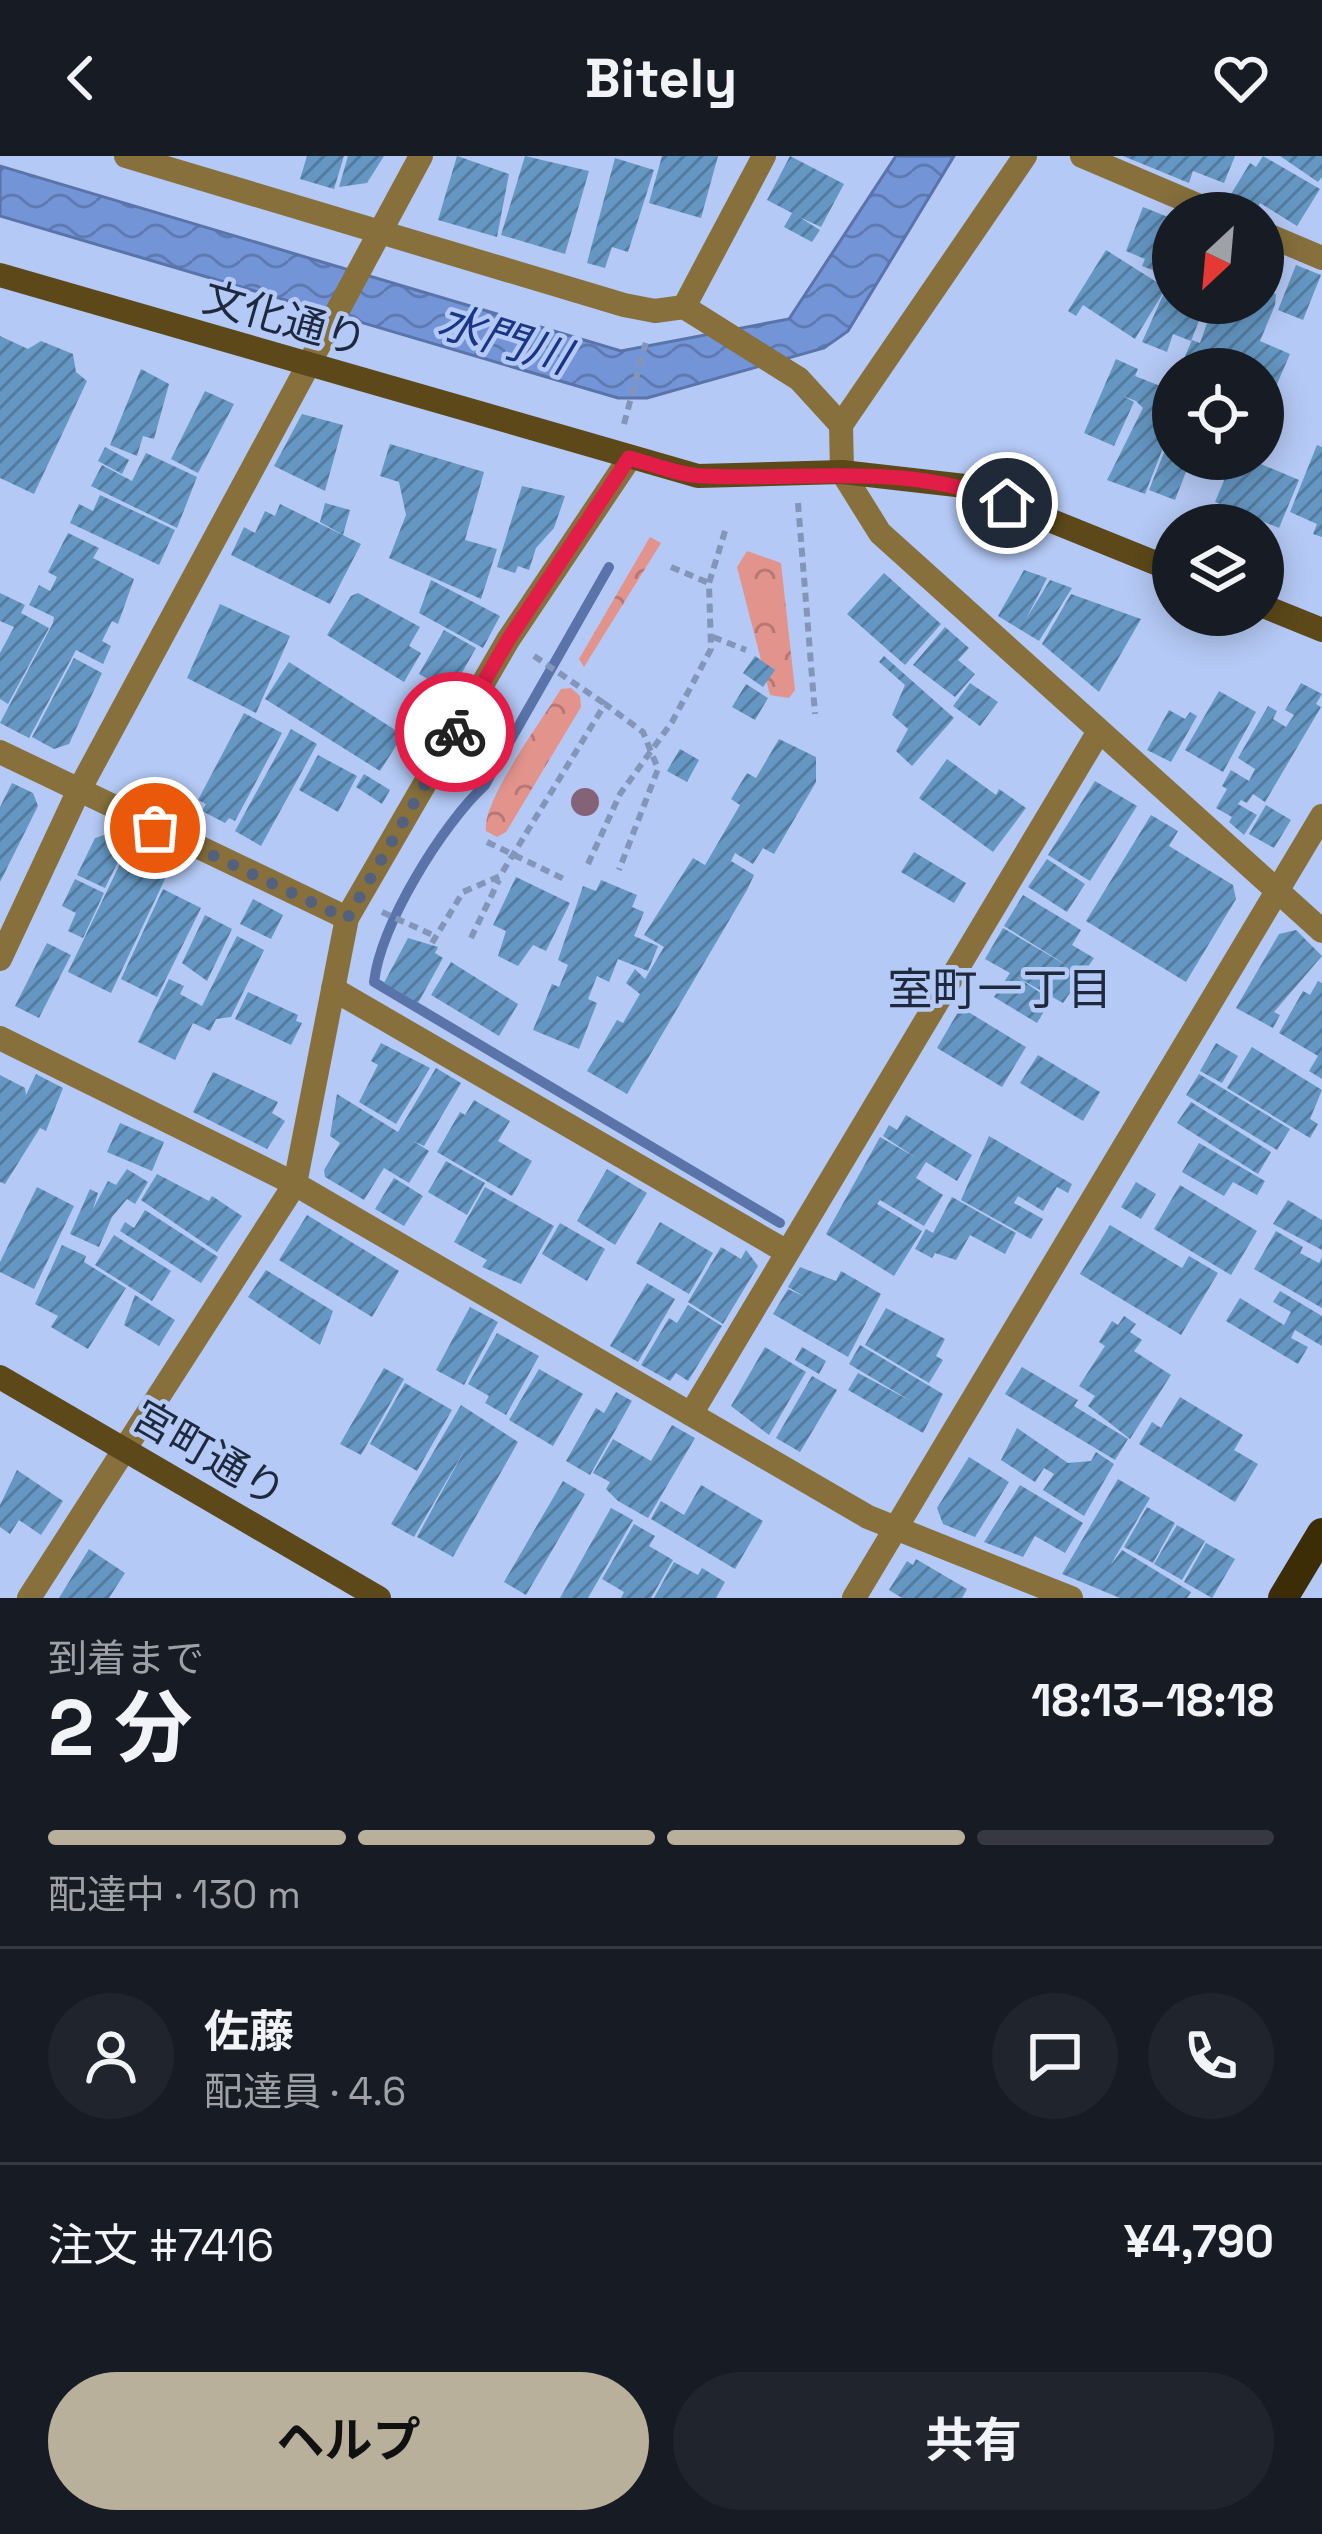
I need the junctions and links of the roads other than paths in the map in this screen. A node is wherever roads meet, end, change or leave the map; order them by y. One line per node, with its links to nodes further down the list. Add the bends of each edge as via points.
1 (126, 156): 7 (street)
2 (421, 156): 7 (street)
3 (764, 156): 11 (street)
4 (1025, 156): 13 (street)
5 (1082, 156): 6 (street)
6 (1167, 192)
7 (378, 231): 11 (street, via 624,305); 12 (street)
8 (1284, 242): 9 (street)
9 (1322, 258)
10 (0, 275): 12 (street, 文化通り)
11 (683, 307): 13 (street, via 799,380)
12 (305, 366): 14 (street, 文化通り); 21 (street)
13 (841, 425): 15 (street)
14 (629, 458): 15 (street, 文化通り, via 698,476); 24 (street, via 508,640)
15 (842, 472): 16 (street, 文化通り, via 965,486); 19 (street, via 880,532)
16 (1152, 562)
17 (1284, 615): 18 (street)
18 (1322, 630)
19 (1098, 733): 23 (street); 30 (street)
20 (0, 752): 21 (street)
21 (78, 792): 24 (street); 26 (street)
22 (1322, 817): 23 (street)
23 (1277, 892): 25 (street); 34 (street)
24 (347, 919): 27 (street)
25 (1322, 932)
26 (0, 959)
27 (333, 989): 29 (street); 30 (street)
28 (0, 1038): 29 (street)
29 (295, 1184): 32 (street); 33 (street)
30 (787, 1252): 32 (street)
31 (0, 1377): 33 (street, 宮町通り)
32 (691, 1414): 34 (street)
33 (123, 1449): 36 (street); 37 (street, 宮町通り)
34 (897, 1529): 38 (street); 39 (street)
35 (1322, 1533): 40 (main road)
36 (29, 1598)
37 (379, 1598)
38 (854, 1598)
39 (1071, 1598)
40 (1283, 1598)

